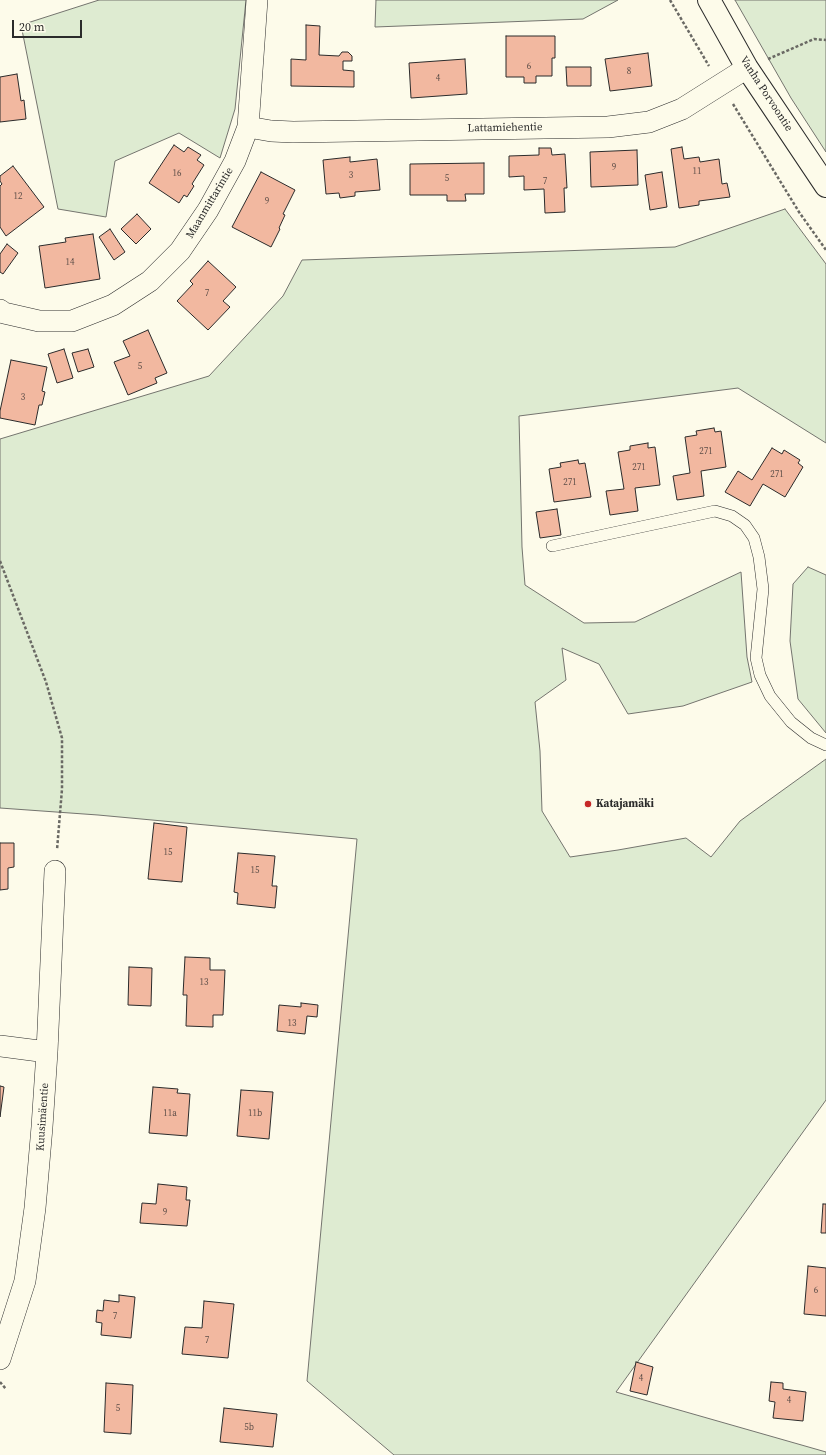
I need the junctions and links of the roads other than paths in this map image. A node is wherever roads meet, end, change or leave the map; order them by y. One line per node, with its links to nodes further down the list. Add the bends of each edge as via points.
1 (257, 0): 4 (street, Maanmittarintie)
2 (710, 0): 3 (street, Vanha Porvoontie)
3 (747, 68): 4 (street, Lattamiehentie, via 682,109 649,122 608,127 293,132); 5 (street, Vanha Porvoontie)
4 (248, 126): 6 (street, Maanmittarintie, via 235,161 208,210 180,251 150,281 113,305 72,321 39,321)
5 (826, 186)
6 (0, 310)
7 (552, 546): 8 (lane, via 716,511 732,516 745,525 754,538 760,557 763,588 756,658 760,675 770,696 791,722 811,738)
8 (826, 745)
9 (56, 871): 11 (street, Kuusimäentie)
10 (0, 1046): 11 (street)
11 (48, 1052): 12 (street, Kuusimäentie, via 35,1208 25,1281)
12 (0, 1360)

